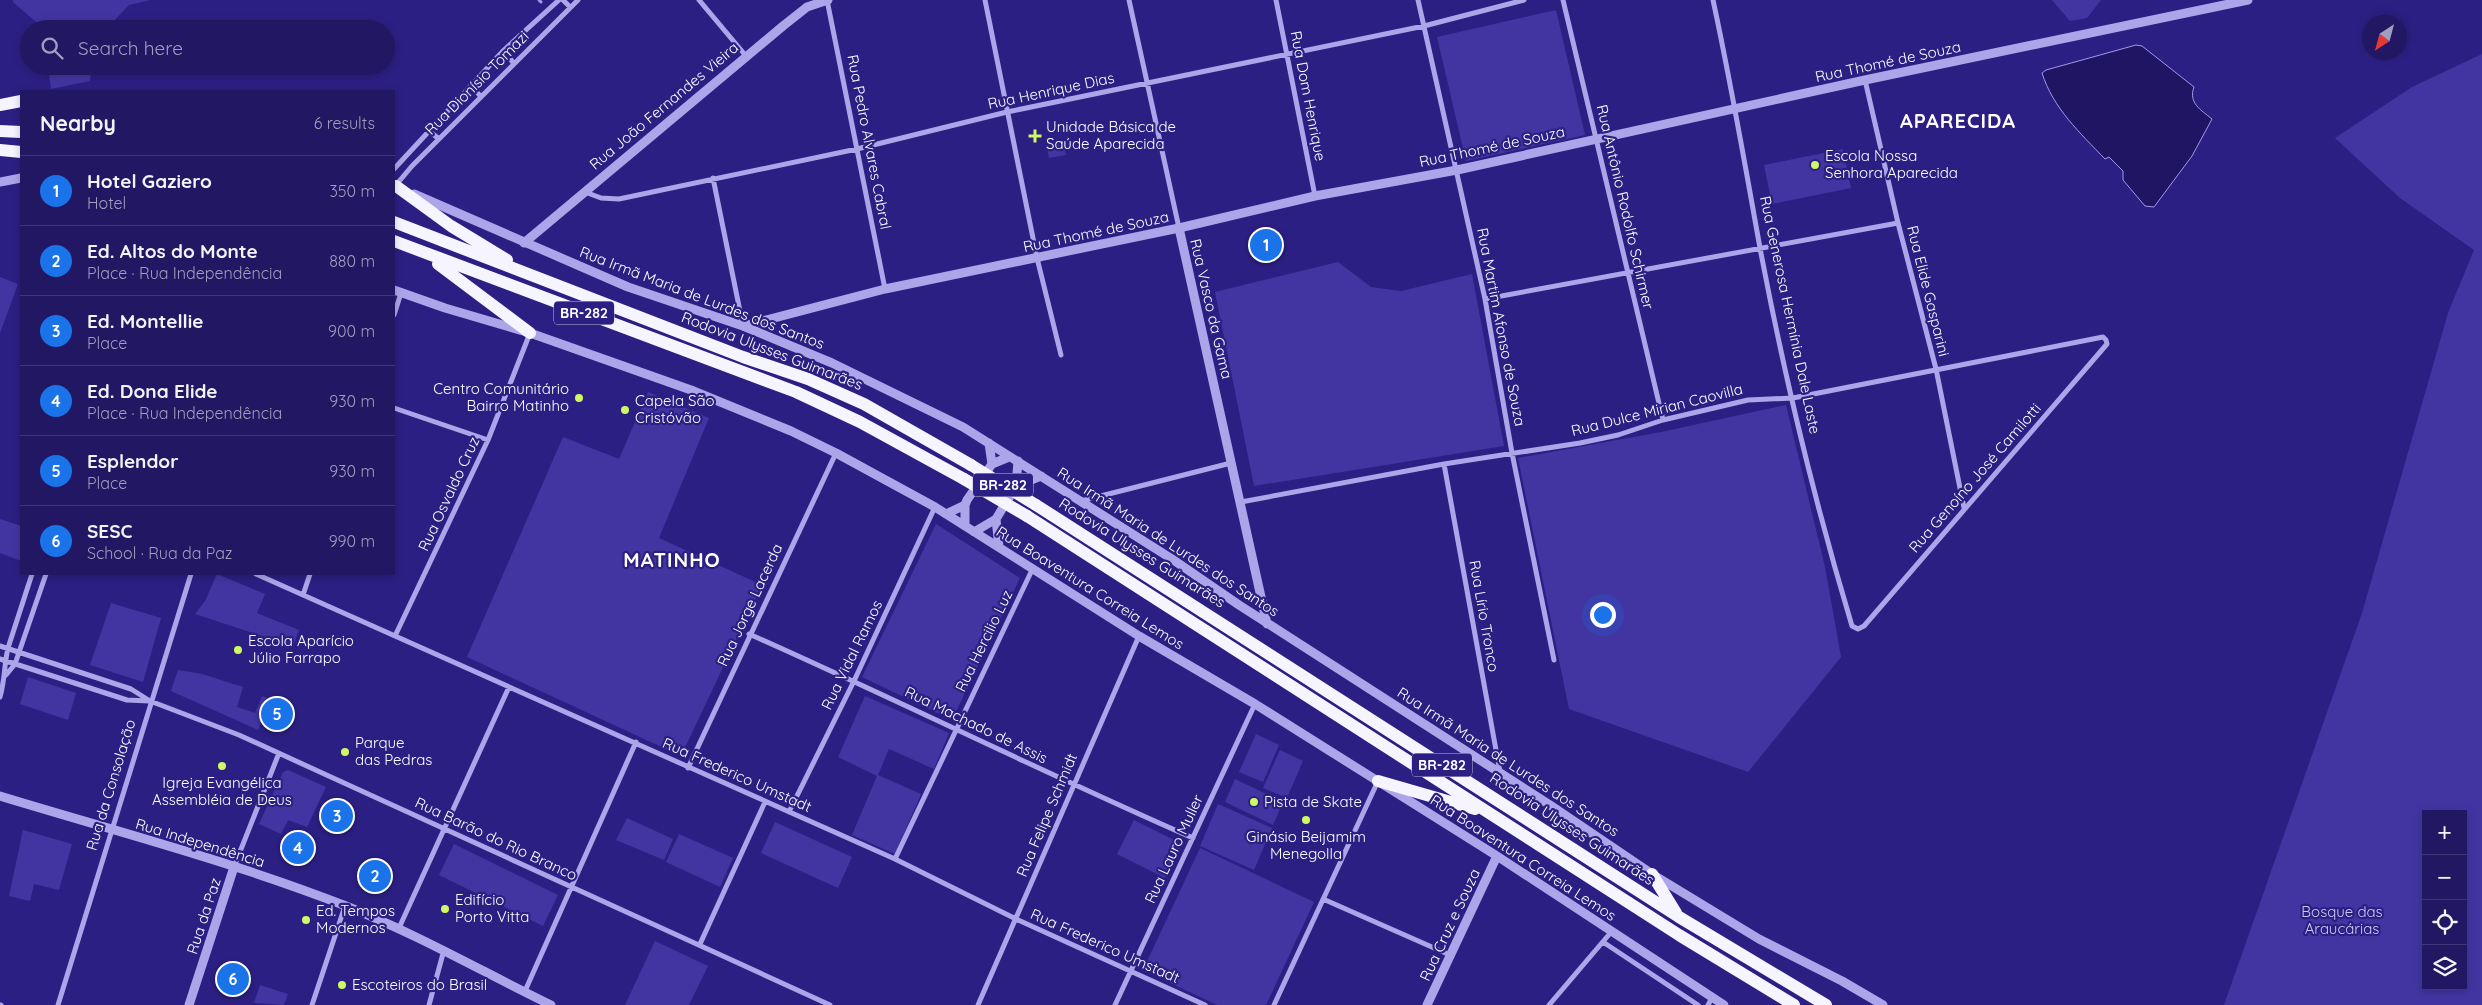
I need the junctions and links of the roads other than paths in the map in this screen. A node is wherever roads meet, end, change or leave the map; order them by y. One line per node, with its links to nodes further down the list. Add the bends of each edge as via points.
1 (559, 0): 16 (street, Rua Dionísio Tomazi)
2 (563, 0): 14 (street)
3 (578, 0): 14 (street, Rua Dionísio Tomazi)
4 (699, 0): 18 (street)
5 (827, 0): 18 (street, Rua João Fernandes Vieira, via 807,8); 33 (street, Rua Pedro Alvares Cabral)
6 (985, 0): 27 (street)
7 (1129, 0): 21 (street, Rua Vasco da Gama)
8 (1276, 0): 17 (street, Rua Dom Henrique)
9 (1418, 0): 15 (street, Rua Martim Afonso de Souza)
10 (1524, 0): 15 (street, Rua Henrique Dias)
11 (1564, 0): 31 (street, Rua Antônio Rodolfo Schirmer)
12 (1713, 0): 26 (street, Rua Generosa Hermínia Dale Laste)
13 (2248, 0): 20 (street, Rua Thomé de Souza)
14 (570, 7): 19 (street, Rua Dionísio Tomazi)
15 (1424, 26): 17 (street, Rua Henrique Dias); 37 (street, Rua Martim Afonso de Souza)
16 (504, 50): 19 (street); 22 (street, Rua Dionísio Tomazi)
17 (1287, 55): 21 (street, Rua Henrique Dias); 43 (street, Rua Dom Henrique)
18 (746, 56): 42 (street, Rua João Fernandes Vieira)
19 (514, 64): 23 (street, Rua Dionísio Tomazi)
20 (1864, 80): 26 (street, Rua Thomé de Souza); 45 (street, Rua Elide Gasparini)
21 (1148, 83): 27 (street, Rua Henrique Dias); 46 (street, Rua Vasco da Gama)
22 (471, 85): 23 (street); 28 (street, Rua Dionísio Tomazi)
23 (481, 97): 32 (street, Rua Dionísio Tomazi)
24 (20, 101): 25 (highway)
25 (0, 105)
26 (1736, 108): 31 (street, Rua Thomé de Souza); 49 (street, Rua Generosa Hermínia Dale Laste)
27 (1007, 112): 33 (street, Rua Henrique Dias); 51 (street)
28 (428, 130): 32 (street); 36 (street, Rua Dionísio Tomazi)
29 (0, 131): 30 (highway)
30 (20, 132)
31 (1597, 138): 37 (street, Rua Thomé de Souza); 52 (street, Rua Antônio Rodolfo Schirmer)
32 (439, 139): 41 (street, Rua Dionísio Tomazi)
33 (857, 148): 39 (street, Rua Henrique Dias); 54 (street, Rua Pedro Alvares Cabral)
34 (0, 150): 35 (highway)
35 (20, 152)
36 (395, 168)
37 (1456, 170): 43 (street, Rua Thomé de Souza); 56 (street, Rua Martim Afonso de Souza)
38 (20, 178): 40 (street)
39 (713, 178): 42 (street, Rua Henrique Dias, via 619,199 600,198); 58 (street)
40 (0, 182)
41 (395, 185): 48 (street, Rua Irmã Maria de Lurdes dos Santos); 53 (highway, via 451,226)
42 (583, 191): 48 (street, Rua João Fernandes Vieira)
43 (1315, 196): 46 (street, Rua Thomé de Souza)
44 (395, 222): 53 (highway, Rodovia Ulysses Guimarães / BR-282)
45 (1898, 223): 49 (street); 62 (street, Rua Elide Gasparini)
46 (1179, 228): 51 (street, Rua Thomé de Souza); 72 (street, Rua Vasco da Gama)
47 (395, 241): 50 (highway, Rodovia Ulysses Guimarães / BR-282)
48 (524, 243): 58 (street, Rua Irmã Maria de Lurdes dos Santos, via 628,287)
49 (1760, 249): 52 (street); 63 (street, Rua Generosa Hermínia Dale Laste)
50 (426, 255): 59 (highway); 125 (highway, Rodovia Ulysses Guimarães / BR-282, bridge, via 796,392 860,422 1027,516)
51 (1037, 258): 54 (street, Rua Thomé de Souza); 61 (street)
52 (1627, 272): 56 (street); 65 (street, Rua Antônio Rodolfo Schirmer)
53 (534, 278): 136 (highway, Rodovia Ulysses Guimarães / BR-282, bridge, via 808,379 864,404 1036,505)
54 (886, 289): 58 (street, Rua Thomé de Souza)
55 (397, 292): 57 (street); 59 (street, Rua Boaventura Correia Lemos)
56 (1485, 299): 69 (street, Rua Martim Afonso de Souza)
57 (395, 307)
58 (743, 326): 67 (street, Rua Irmã Maria de Lurdes dos Santos, via 832,363)
59 (530, 332): 66 (street, Rua Osvaldo Cruz); 68 (street, Rua Boaventura Correia Lemos, via 691,390)
60 (2106, 340): 62 (street, Rua Dulce Mirian Caovilla, via 2103,337); 81 (street, Rua Genoíno José Camilotti, via 2107,344)
61 (1061, 355)
62 (1936, 369): 63 (street, Rua Dulce Mirian Caovilla); 81 (street, Rua Elide Gasparini)
63 (1793, 398): 65 (street, Rua Dulce Mirian Caovilla, via 1748,400); 97 (street, Rua Generosa Hermínia Dale Laste, via 1833,562 1852,626)
64 (395, 408): 66 (street)
65 (1663, 420): 69 (street, Rua Dulce Mirian Caovilla, via 1618,435)
66 (488, 440): 99 (street, Rua Osvaldo Cruz)
67 (989, 443): 70 (street, Rua Irmã Maria de Lurdes dos Santos); 73 (street)
68 (836, 453): 80 (street, Rua Boaventura Correia Lemos); 98 (street, Rua Jorge Lacerda)
69 (1512, 453): 74 (street, Rua Dulce Mirian Caovilla); 105 (street, Rua Martim Afonso de Souza)
70 (1009, 457): 71 (street, Rua Irmã Maria de Lurdes dos Santos); 73 (street)
71 (1018, 461): 75 (street, Rua Irmã Maria de Lurdes dos Santos); 76 (street)
72 (1231, 462): 77 (street); 78 (street, Rua Vasco da Gama)
73 (992, 464): 79 (street)
74 (1444, 464): 78 (street, Rua Dulce Mirian Caovilla); 119 (street, Rua Lírio Tronco)
75 (1041, 476): 76 (street); 77 (street, Rua Irmã Maria de Lurdes dos Santos)
76 (1016, 486): 83 (street)
77 (1081, 501): 96 (street, Rua Irmã Maria de Lurdes dos Santos)
78 (1241, 502): 96 (street, Rua Vasco da Gama)
79 (965, 505): 82 (street); 84 (street)
80 (935, 507): 82 (street, Rua Boaventura Correia Lemos); 109 (street, Rua Vidal Ramos)
81 (1964, 508): 97 (street, Rua Genoíno José Camilotti, via 1864,626)
82 (946, 514): 84 (street, Rua Boaventura Correia Lemos)
83 (996, 519): 85 (street); 86 (street)
84 (965, 526): 85 (street, Rua Boaventura Correia Lemos)
85 (974, 532): 86 (street, Rua Boaventura Correia Lemos)
86 (999, 547): 87 (street, Rua Boaventura Correia Lemos)
87 (1032, 570): 100 (street, Rua Boaventura Correia Lemos); 115 (street, Rua Hercilio Luz)
88 (32, 575): 93 (street)
89 (46, 575): 95 (street)
90 (191, 575): 113 (street, Rua da Consolação)
91 (258, 575): 94 (street, Rua Frederico Umstadt)
92 (310, 575): 94 (street)
93 (26, 592): 95 (street); 102 (street)
94 (303, 595): 99 (street, Rua Frederico Umstadt)
95 (39, 596): 103 (street)
96 (1267, 624): 119 (street, Rua Irmã Maria de Lurdes dos Santos)
97 (1858, 629)
98 (749, 634): 109 (street, Rua Machado de Assis); 118 (street, Rua Jorge Lacerda)
99 (395, 636): 111 (street, Rua Frederico Umstadt)
100 (1139, 636): 114 (street, Rua Boaventura Correia Lemos); 121 (street, Rua Felipe Schmidt)
101 (0, 646): 102 (street, Rua Barão do Rio Branco)
102 (8, 648): 103 (street, Rua Barão do Rio Branco); 104 (street)
103 (19, 652): 106 (street); 107 (street, Rua Barão do Rio Branco)
104 (3, 660): 106 (street, Rua Barão do Rio Branco); 108 (street)
105 (1554, 660)
106 (15, 664): 108 (street); 110 (street, Rua Barão do Rio Branco)
107 (76, 671): 110 (street); 113 (street, Rua Barão do Rio Branco, via 131,689)
108 (6, 675): 112 (street)
109 (854, 681): 115 (street, Rua Machado de Assis); 124 (street, Rua Vidal Ramos)
110 (72, 682): 113 (street, Rua Barão do Rio Branco, via 127,700)
111 (510, 687): 116 (street, Rua Frederico Umstadt); 127 (street)
112 (0, 697)
113 (150, 700): 117 (street, Rua Barão do Rio Branco); 126 (street, Rua da Consolação)
114 (1255, 704): 120 (street, Rua Boaventura Correia Lemos); 128 (street, Rua Lauro Muller)
115 (956, 729): 121 (street, Rua Machado de Assis); 130 (street, Rua Hercilio Luz)
116 (636, 742): 118 (street, Rua Frederico Umstadt); 133 (street)
117 (279, 754): 127 (street, Rua Barão do Rio Branco); 131 (street, Rua da Paz)
118 (688, 768): 123 (street, Rua Frederico Umstadt)
119 (1500, 773): 132 (street, Rua Irmã Maria de Lurdes dos Santos)
120 (1378, 781): 125 (highway); 129 (street, Rua Boaventura Correia Lemos); 134 (street)
121 (1073, 785): 128 (street, Rua Machado de Assis); 137 (street, Rua Felipe Schmidt)
122 (0, 796): 126 (street, Rua Independência)
123 (765, 802): 124 (street, Rua Frederico Umstadt); 141 (street)
124 (789, 812): 130 (street, Rua Frederico Umstadt)
125 (1490, 814): 161 (highway, Rodovia Ulysses Guimarães / BR-282)
126 (110, 830): 131 (street, Rua Independência); 148 (street, Rua da Consolação)
127 (444, 830): 133 (street, Rua Barão do Rio Branco); 138 (street)
128 (1193, 838): 144 (street, Rua Lauro Muller)
129 (1497, 856): 139 (street, Rua Boaventura Correia Lemos); 143 (street, Rua Cruz e Souza)
130 (896, 859): 137 (street, Rua Frederico Umstadt)
131 (234, 867): 135 (street, Rua Independência); 149 (street, Rua da Paz)
132 (1652, 874): 136 (highway); 163 (street, Rua Irmã Maria de Lurdes dos Santos, via 1759,939)
133 (570, 887): 141 (street, Rua Barão do Rio Branco); 145 (street)
134 (1323, 899): 143 (street); 156 (street)
135 (345, 906): 138 (street, Rua Independência); 150 (street)
136 (1679, 917): 162 (highway, Rodovia Ulysses Guimarães / BR-282)
137 (1016, 919): 144 (street, Rua Frederico Umstadt); 153 (street, Rua Felipe Schmidt)
138 (399, 928): 142 (street, Rua Independência)
139 (1612, 931): 140 (street); 146 (street, Rua Boaventura Correia Lemos)
140 (1602, 942): 158 (street); 159 (street)
141 (700, 944): 152 (street, Rua Barão do Rio Branco)
142 (444, 949): 145 (street, Rua Independência); 151 (street)
143 (1450, 955): 157 (street, Rua Cruz e Souza)
144 (1131, 971): 154 (street, Rua Lauro Muller); 155 (street, Rua Frederico Umstadt)
145 (525, 991): 147 (street, Rua Independência)
146 (1710, 1002): 160 (street, Rua Boaventura Correia Lemos)
147 (548, 1004)
148 (58, 1005)
149 (189, 1005)
150 (312, 1005)
151 (429, 1005)
152 (830, 1005)
153 (978, 1005)
154 (1115, 1005)
155 (1206, 1005)
156 (1274, 1005)
157 (1427, 1005)
158 (1549, 1005)
159 (1698, 1005)
160 (1724, 1005)
161 (1794, 1005)
162 (1826, 1005)
163 (1884, 1005)

